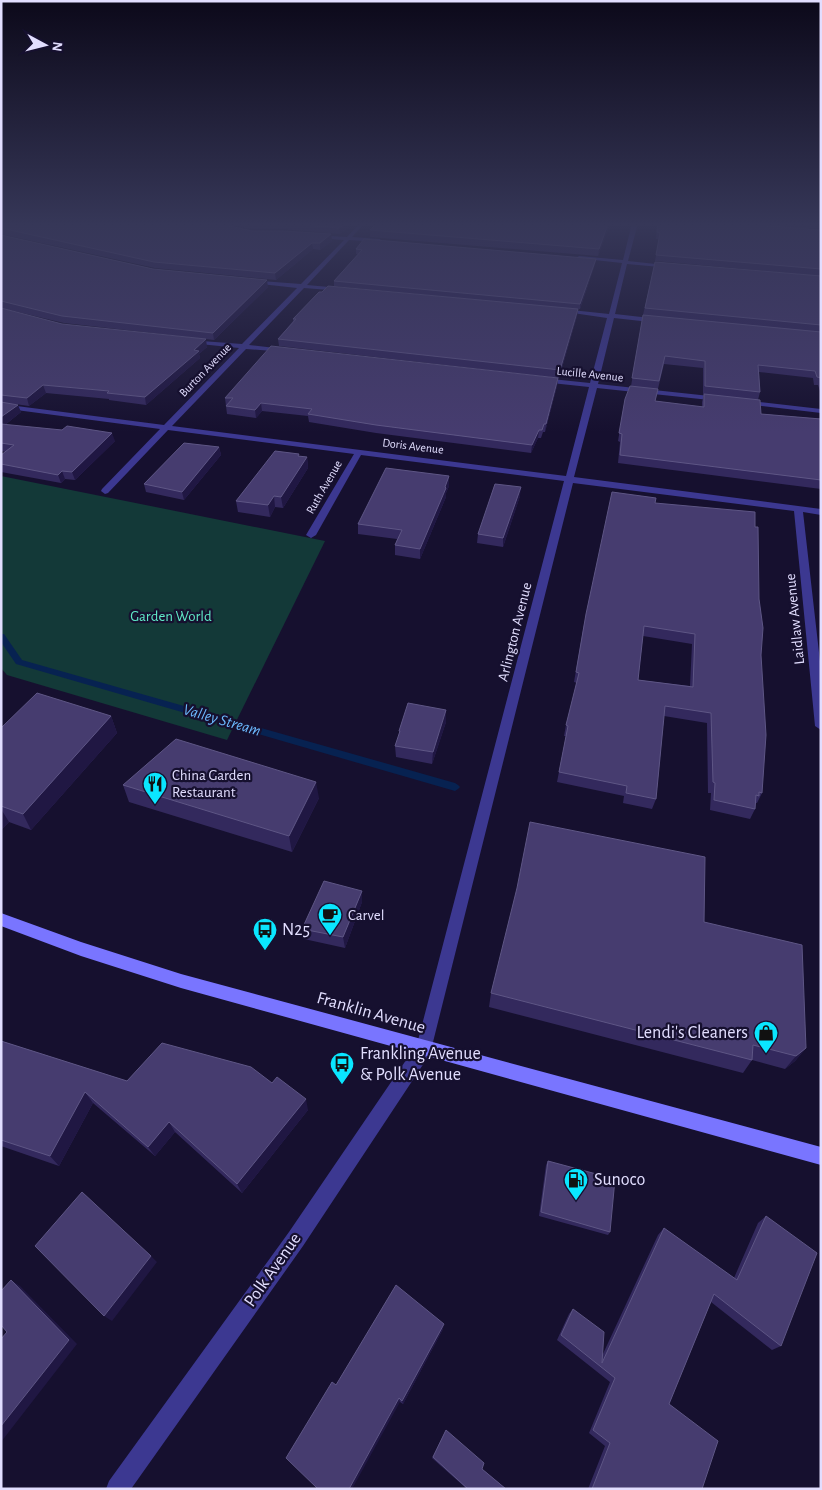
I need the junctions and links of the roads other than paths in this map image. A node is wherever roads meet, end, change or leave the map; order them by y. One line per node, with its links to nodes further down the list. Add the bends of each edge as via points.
1 (296, 293): 7 (street, Burton Avenue)
2 (617, 293): 4 (street, Arlington Avenue)
3 (553, 310): 4 (street)
4 (611, 316): 5 (street); 10 (street, Arlington Avenue)
5 (668, 321)
6 (178, 340): 7 (street)
7 (244, 347): 8 (street); 13 (street, Burton Avenue)
8 (292, 352)
9 (535, 379): 10 (street, Lucille Avenue)
10 (593, 386): 12 (street, Lucille Avenue); 15 (street, Arlington Avenue)
11 (1, 406): 13 (street, Doris Avenue)
12 (821, 411)
13 (166, 426): 14 (street, Doris Avenue); 16 (street, Burton Avenue)
14 (359, 452): 15 (street, Doris Avenue); 19 (street, Ruth Avenue)
15 (569, 479): 17 (street, Doris Avenue); 22 (street, Arlington Avenue)
16 (105, 491)
17 (798, 509): 18 (street, Doris Avenue); 20 (street, Laidlaw Avenue)
18 (821, 512)
19 (311, 535)
20 (821, 726)
21 (1, 918): 22 (main road, Franklin Avenue, via 81,949 181,981)
22 (424, 1048): 23 (main road, Franklin Avenue); 24 (street, Polk Avenue, via 296,1239)
23 (821, 1156)
24 (117, 1489)

